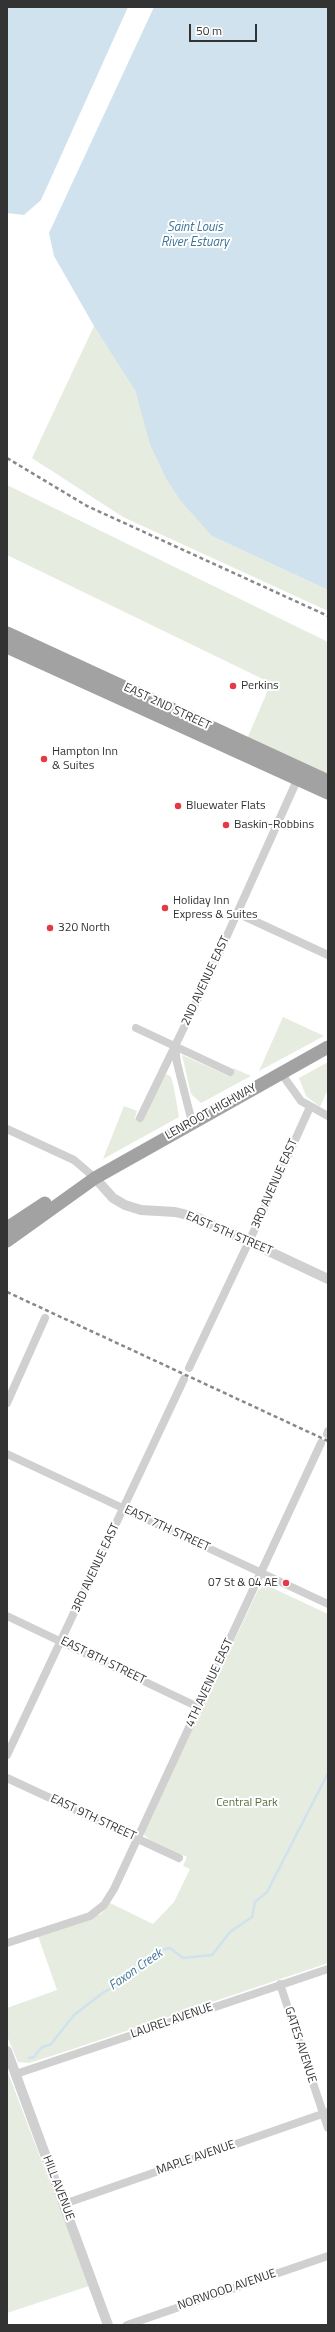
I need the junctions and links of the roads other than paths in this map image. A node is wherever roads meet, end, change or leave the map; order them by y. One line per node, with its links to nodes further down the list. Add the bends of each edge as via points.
1 (7, 632): 3 (highway, EAST 2ND STREET)
2 (7, 647): 3 (highway, EAST 2ND STREET)
3 (300, 774): 4 (highway, EAST 2ND STREET); 5 (highway, EAST 2ND STREET); 6 (street, 2ND AVENUE EAST)
4 (328, 780)
5 (328, 793)
6 (236, 913): 7 (street); 9 (street, 2ND AVENUE EAST)
7 (328, 955)
8 (136, 1028): 9 (street)
9 (175, 1046): 11 (street); 15 (street, 2ND AVENUE EAST); 16 (street)
10 (328, 1047): 12 (highway, LENROOT HIGHWAY)
11 (230, 1072)
12 (281, 1073): 13 (street, via 297,1097); 16 (highway, LENROOT HIGHWAY)
13 (310, 1107): 14 (street); 21 (street, 3RD AVENUE EAST)
14 (328, 1116)
15 (140, 1118)
16 (192, 1122): 18 (highway, LENROOT HIGHWAY)
17 (7, 1129): 18 (street, EAST 5TH STREET, via 74,1160)
18 (95, 1178): 19 (highway, LENROOT HIGHWAY, via 47,1201); 20 (highway, LENROOT HIGHWAY); 21 (street, EAST 5TH STREET, via 114,1198 125,1205 141,1210 191,1215)
19 (7, 1228)
20 (7, 1241)
21 (249, 1242): 22 (street, EAST 5TH STREET); 24 (street, 3RD AVENUE EAST)
22 (328, 1279)
23 (45, 1318): 26 (street)
24 (189, 1368)
25 (184, 1379): 29 (street, 3RD AVENUE EAST)
26 (7, 1402)
27 (321, 1443): 30 (street, 4TH AVENUE EAST)
28 (7, 1454): 29 (street, EAST 7TH STREET)
29 (124, 1508): 30 (street, EAST 7TH STREET); 33 (street, 3RD AVENUE EAST)
30 (261, 1573): 31 (street, EAST 7TH STREET); 34 (street, 4TH AVENUE EAST)
31 (328, 1604)
32 (7, 1616): 33 (street, EAST 8TH STREET)
33 (62, 1641): 34 (street, EAST 8TH STREET); 35 (street, 3RD AVENUE EAST)
34 (198, 1707): 37 (street, 4TH AVENUE EAST)
35 (7, 1755)
36 (7, 1778): 37 (street, EAST 9TH STREET)
37 (137, 1838): 38 (street, EAST 9TH STREET); 39 (street, 4TH AVENUE EAST, via 104,1905 90,1916)
38 (179, 1858)
39 (7, 1943)
40 (328, 1969): 41 (street, LAUREL AVENUE)
41 (280, 1984): 43 (street, LAUREL AVENUE); 44 (street, GATES AVENUE)
42 (7, 2051): 43 (street, HILL AVENUE)
43 (16, 2074): 46 (street, HILL AVENUE)
44 (326, 2113): 45 (street, GATES AVENUE); 46 (street, MAPLE AVENUE)
45 (328, 2128)
46 (64, 2204): 48 (street, HILL AVENUE)
47 (328, 2256): 49 (street, NORWOOD AVENUE)
48 (108, 2325)
49 (127, 2325)

